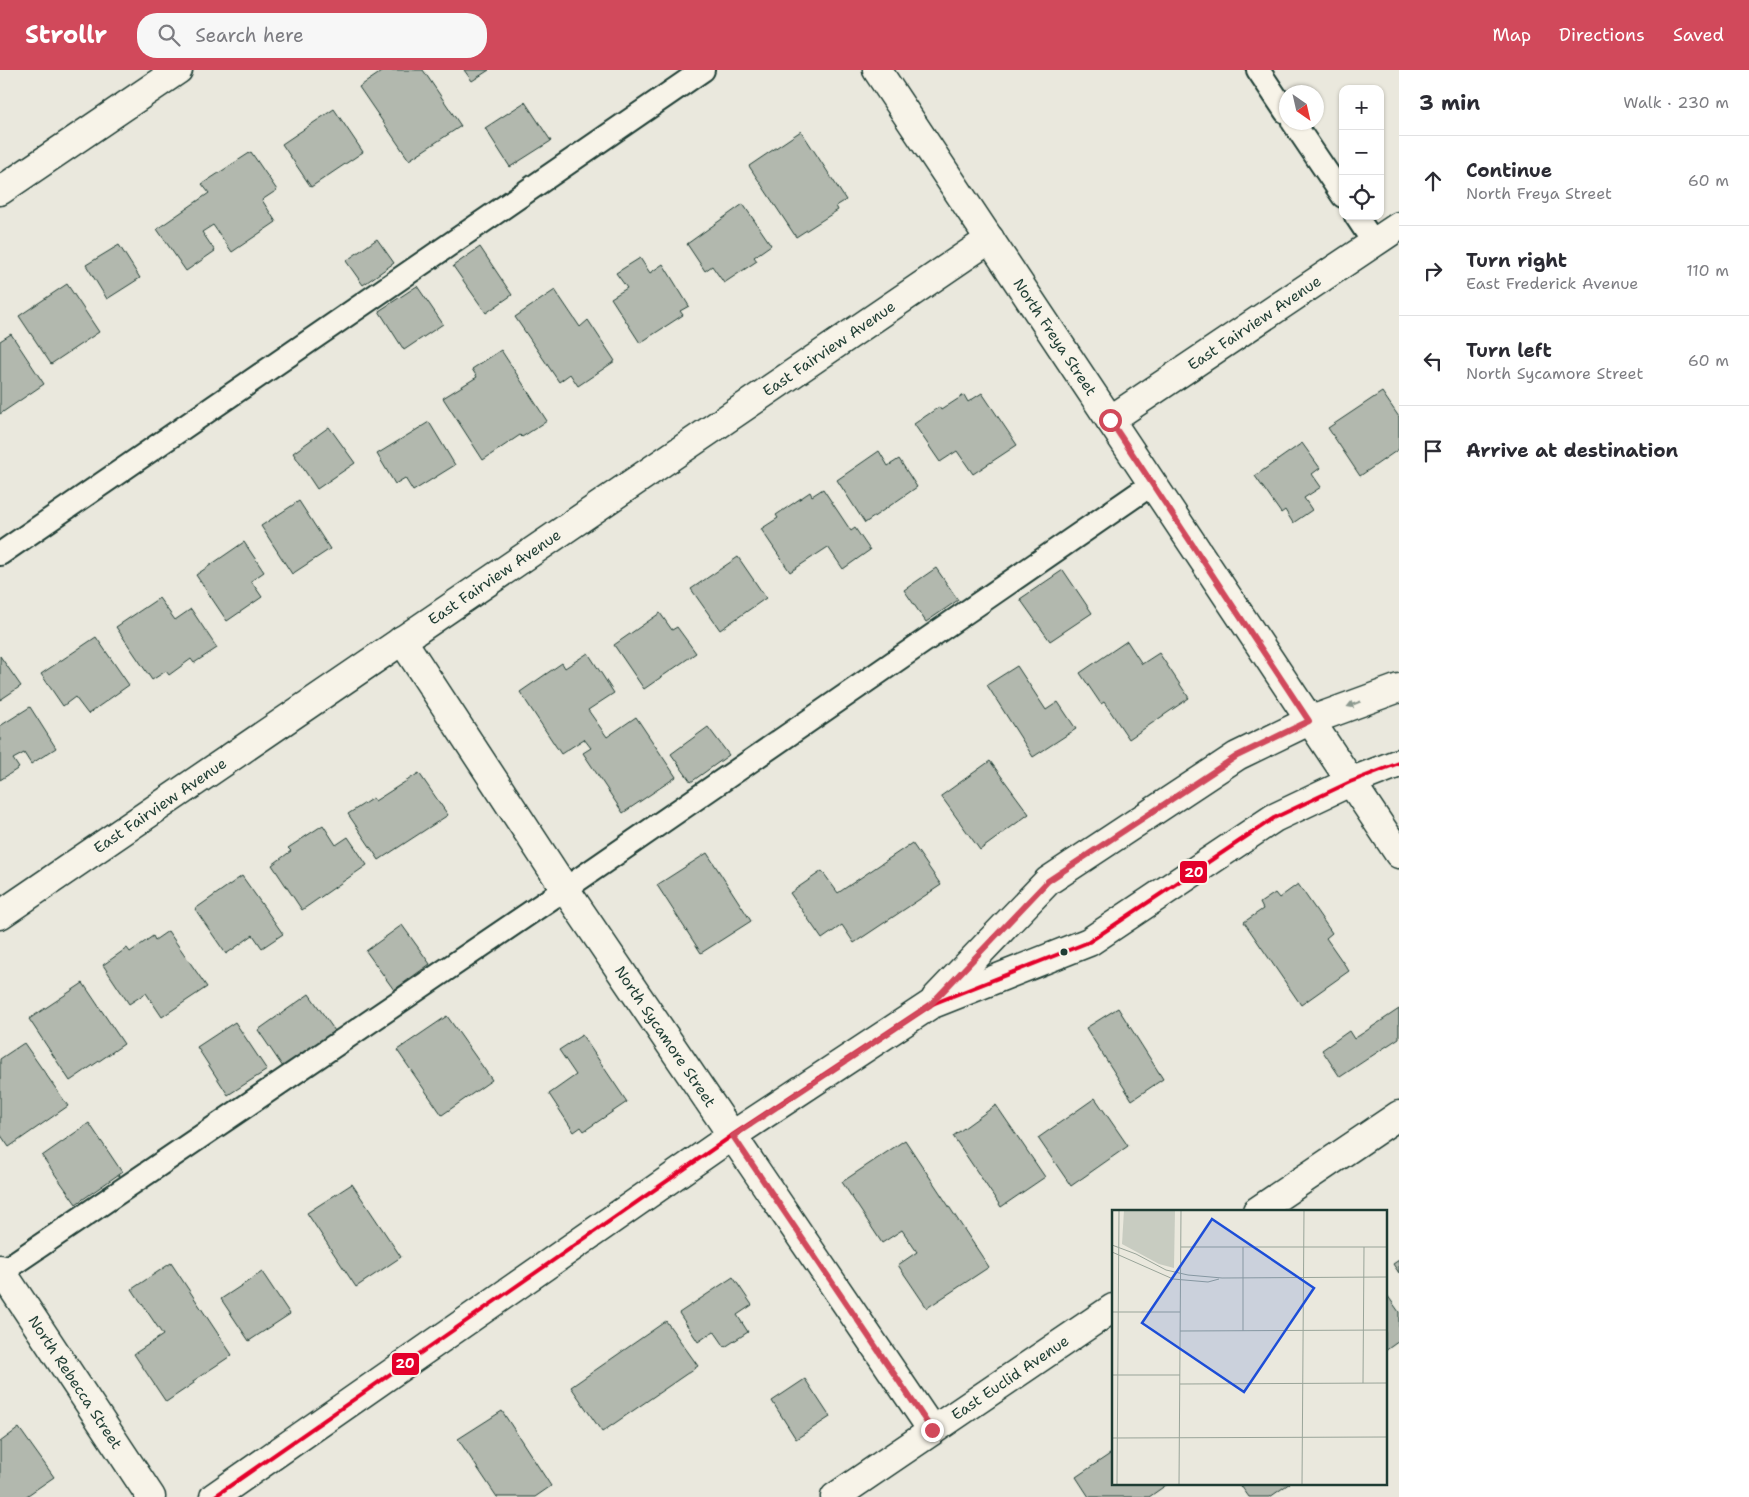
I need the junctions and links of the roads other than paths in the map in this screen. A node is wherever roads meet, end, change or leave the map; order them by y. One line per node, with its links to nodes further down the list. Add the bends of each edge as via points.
1 (178, 70): 8 (street)
2 (703, 70): 15 (lane)
3 (876, 70): 11 (street, North Freya Street)
4 (1258, 70): 5 (lane)
5 (1279, 102)
6 (1298, 130): 7 (lane)
7 (1339, 190)
8 (0, 191)
9 (1359, 220): 12 (lane)
10 (1399, 226): 12 (street, East Fairview Avenue)
11 (990, 239): 13 (street, North Freya Street); 16 (street, East Fairview Avenue)
12 (1374, 243): 13 (street, East Fairview Avenue)
13 (1110, 420): 14 (street, North Freya Street)
14 (1152, 484): 18 (street, North Freya Street); 22 (lane)
15 (0, 554)
16 (402, 640): 22 (street, North Sycamore Street); 23 (street, East Fairview Avenue)
17 (1399, 688): 18 (street, one-way to 18)
18 (1309, 721): 20 (street, North Freya Street); 24 (street, via 1237,756 1048,881)
19 (1399, 763): 20 (street)
20 (1350, 782): 21 (street, North Freya Street); 24 (street, via 1274,818 1089,942)
21 (1399, 854)
22 (565, 889): 26 (street, North Sycamore Street); 28 (lane)
23 (0, 915)
24 (930, 1005): 26 (street)
25 (1399, 1115): 27 (street)
26 (733, 1136): 30 (street, North Sycamore Street); 32 (street)
27 (1258, 1210)
28 (1, 1271): 31 (street, North Rebecca Street)
29 (1112, 1309): 30 (street, East Euclid Avenue)
30 (932, 1430): 33 (street, East Euclid Avenue)
31 (151, 1497)
32 (214, 1497)
33 (835, 1497)

